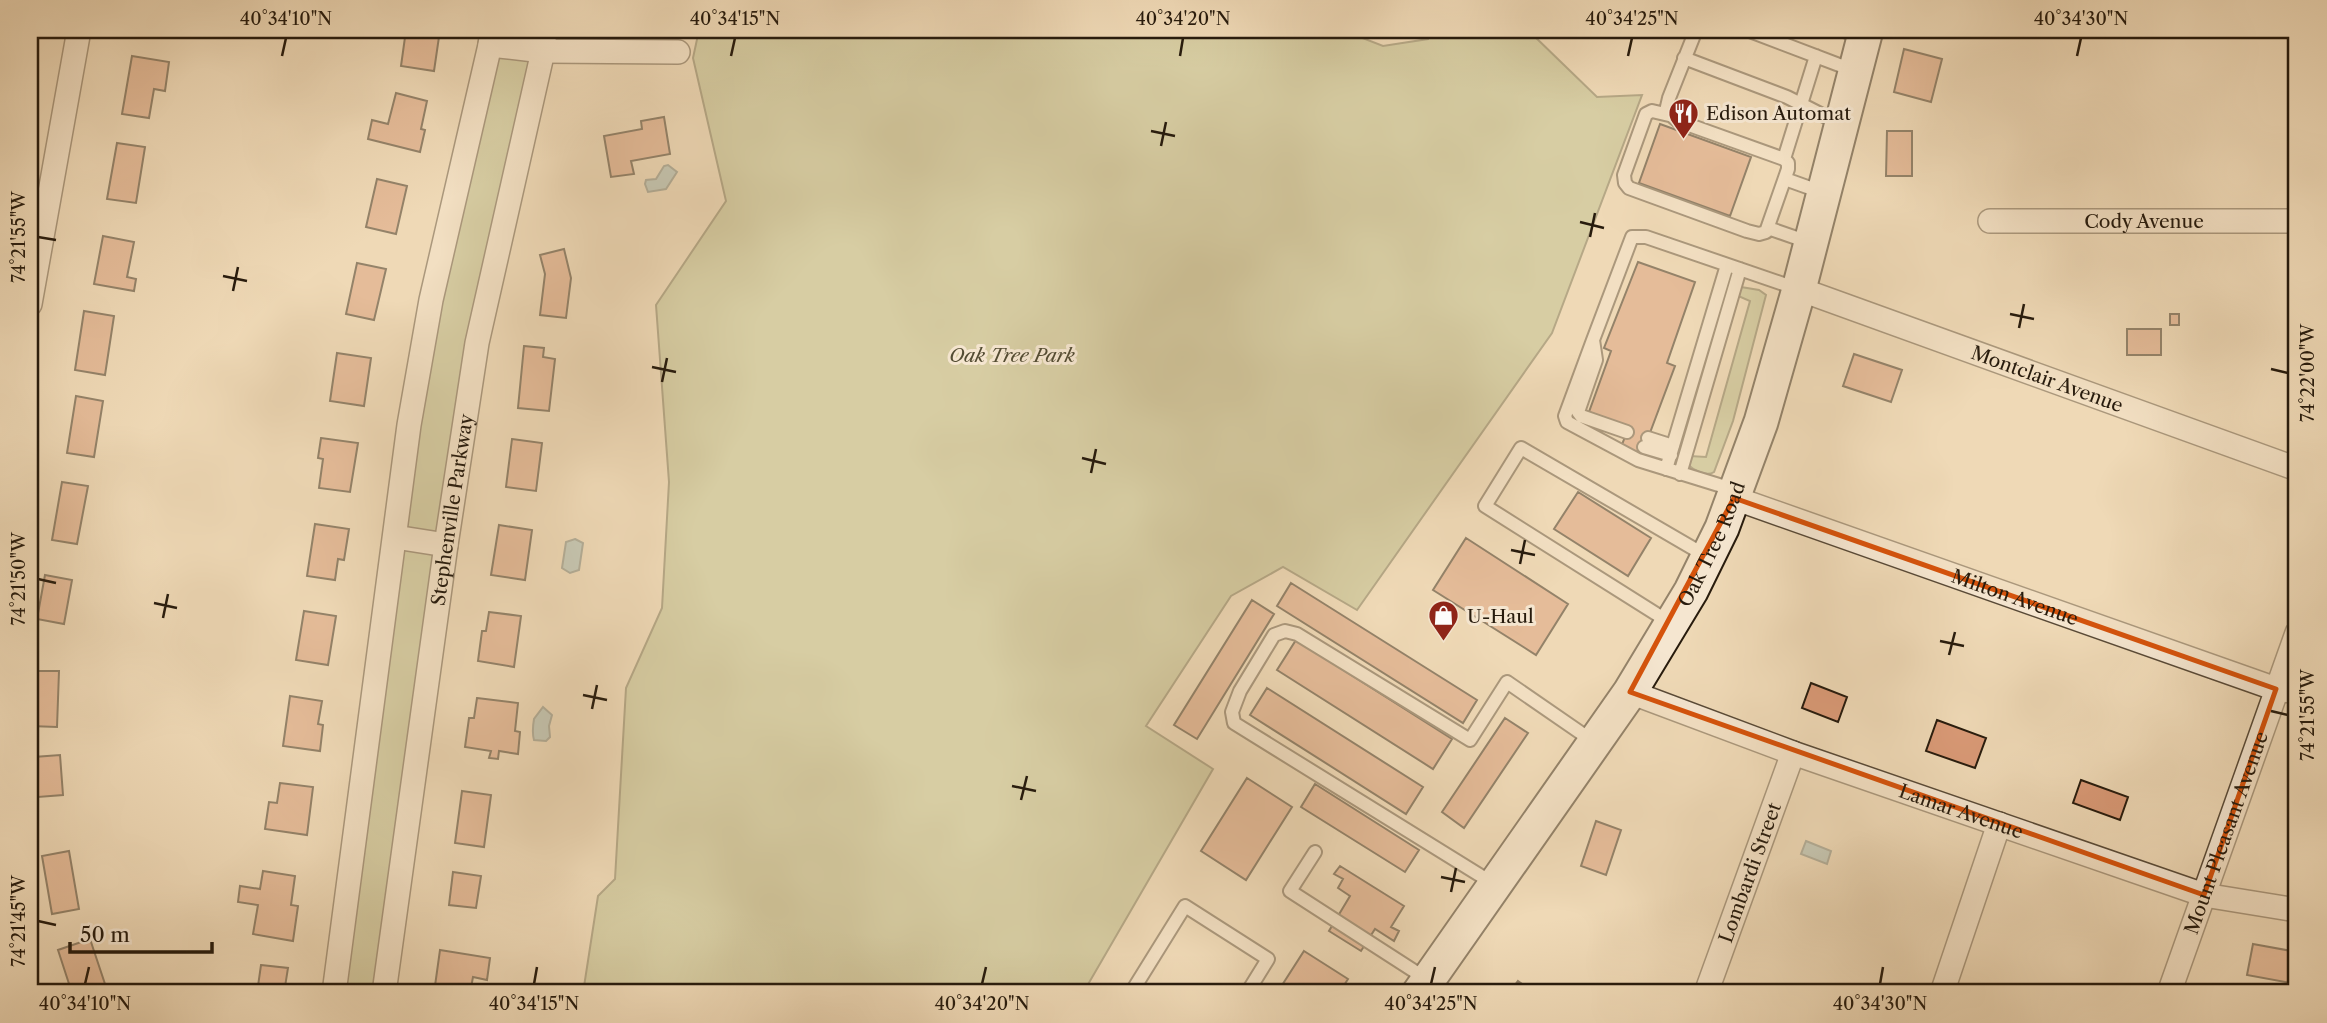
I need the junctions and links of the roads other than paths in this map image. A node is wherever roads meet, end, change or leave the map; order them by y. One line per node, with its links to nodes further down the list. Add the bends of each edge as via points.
1 (79, 30): 24 (street)
2 (1696, 30): 9 (lane)
3 (1747, 30): 8 (lane)
4 (1857, 32): 10 (main road, Oak Tree Road)
5 (491, 37): 6 (street); 33 (street, via 431,300)
6 (544, 40): 7 (street); 34 (street, Stephenville Parkway, via 477,343)
7 (678, 52)
8 (1816, 56): 10 (lane); 11 (lane)
9 (1684, 58): 11 (lane); 12 (lane, via 1667,104)
10 (1855, 71): 13 (main road, Oak Tree Road)
11 (1801, 104): 13 (lane); 14 (lane)
12 (1669, 115): 14 (lane); 19 (lane, via 1646,114 1624,174 1629,188 1753,233 1763,234)
13 (1841, 125): 16 (main road, Oak Tree Road)
14 (1784, 159): 15 (lane, via 1788,166)
15 (1785, 179): 16 (lane); 19 (lane)
16 (1824, 193): 20 (main road, Oak Tree Road)
17 (1990, 221): 18 (street, Cody Avenue)
18 (2297, 221)
19 (1768, 228): 20 (lane)
20 (1811, 243): 23 (main road, Oak Tree Road)
21 (1727, 265): 22 (lane); 25 (lane, via 1646,237 1632,237); 28 (lane)
22 (1740, 269): 23 (lane); 31 (lane)
23 (1799, 289): 30 (street, Montclair Avenue); 32 (main road, Oak Tree Road)
24 (30, 304)
25 (1593, 340): 26 (lane, via 1596,360 1578,412); 29 (lane, via 1565,416 1567,422 1638,460)
26 (1625, 436)
27 (1646, 442): 28 (lane)
28 (1672, 451): 29 (lane)
29 (1666, 469): 31 (lane)
30 (2297, 469)
31 (1681, 474): 32 (lane)
32 (1736, 494): 35 (main road, Oak Tree Road); 38 (street, Milton Avenue)
33 (394, 537): 34 (street); 48 (street)
34 (446, 545): 49 (street, Stephenville Parkway)
35 (1708, 557): 36 (main road, Oak Tree Road); 36 (lane, via 1521,448 1485,506)
36 (1672, 624): 39 (main road, Oak Tree Road)
37 (2297, 633): 38 (street, Mount Pleasant Avenue)
38 (2287, 690): 45 (street, Mount Pleasant Avenue)
39 (1630, 692): 40 (main road, Oak Tree Road); 41 (street, Lamar Avenue)
40 (1594, 742): 44 (main road, Oak Tree Road); 44 (lane, via 1507,682 1470,740 1297,634 1285,631 1274,635 1240,691 1232,712 1234,723)
41 (1793, 753): 42 (street, Lamar Avenue); 52 (street, Lombardi Street)
42 (1999, 824): 45 (street, Lamar Avenue); 53 (street)
43 (1315, 852): 47 (lane, via 1290,891)
44 (1494, 885): 47 (main road, Oak Tree Road)
45 (2204, 895): 46 (street, Lamar Avenue); 54 (street, Mount Pleasant Avenue)
46 (2297, 910)
47 (1424, 987)
48 (334, 993)
49 (384, 993)
50 (1131, 993): 51 (lane, via 1185,906 1268,959)
51 (1247, 993)
52 (1706, 993)
53 (1942, 993)
54 (2169, 993)

